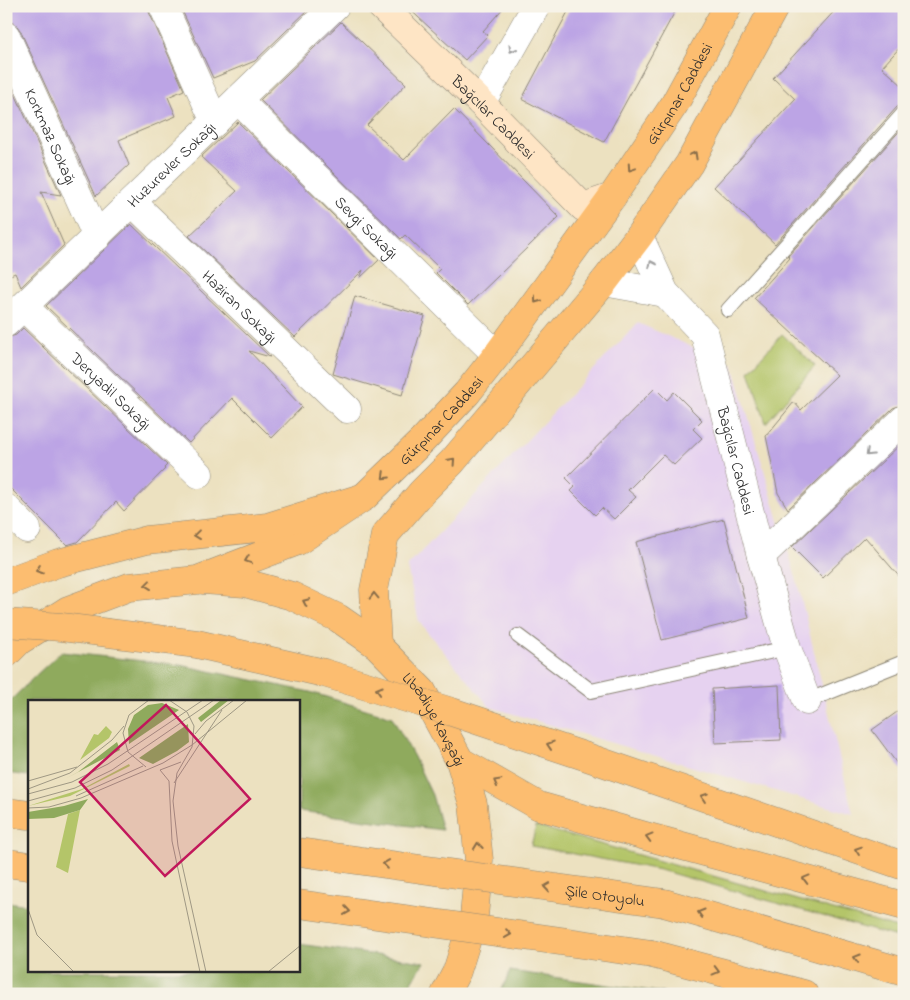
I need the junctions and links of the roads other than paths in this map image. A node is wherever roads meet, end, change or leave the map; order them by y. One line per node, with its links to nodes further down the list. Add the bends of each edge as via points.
1 (163, 6): 11 (street)
2 (335, 6): 8 (street, Huzurevler Sokağı)
3 (381, 6): 9 (street, Bağcılar Caddesi)
4 (536, 6): 9 (street, one-way to 9)
5 (728, 6): 12 (main road, Gürpınar Caddesi, one-way to 12, via 674,105)
6 (775, 6): 14 (main road, one-way to 6, via 688,164)
7 (6, 36): 15 (street, Korkmaz Sokağı)
8 (238, 100): 11 (street, Huzurevler Sokağı); 20 (street, Sevgi Sokağı)
9 (481, 103): 12 (street, Bağcılar Caddesi, via 583,207)
10 (904, 113): 18 (lane)
11 (215, 122): 13 (street, Huzurevler Sokağı)
12 (612, 197): 20 (main road, Gürpınar Caddesi, one-way to 20)
13 (132, 202): 15 (street, Huzurevler Sokağı); 21 (street, Haziran Sokağı)
14 (639, 236): 16 (main road); 17 (street, Bağcılar Caddesi, one-way to 14)
15 (97, 237): 19 (street, Huzurevler Sokağı)
16 (604, 282): 17 (street); 32 (main road, one-way to 16, via 374,590 385,535 452,462)
17 (665, 293): 27 (street, Bağcılar Caddesi, via 704,335)
18 (728, 310)
19 (15, 315): 23 (street, Deryadil Sokağı)
20 (497, 355): 24 (main road, Gürpınar Caddesi, one-way to 24, via 423,440)
21 (348, 409)
22 (904, 419): 27 (street, one-way to 27)
23 (200, 474)
24 (364, 497): 28 (main road, Gürpınar Caddesi, one-way to 28, via 298,541); 29 (main road, one-way to 29, via 267,526 147,540 58,563)
25 (6, 508): 26 (street)
26 (26, 529)
27 (761, 556): 33 (street, Bağcılar Caddesi)
28 (197, 580): 32 (main road, Libadiye Kavşağı, one-way to 28, via 338,618 292,596 245,583); 34 (main road, Gürpınar Caddesi, one-way to 34, via 129,588 68,610)
29 (6, 582)
30 (6, 623): 43 (main road, one-way to 30, bridge, via 452,712 324,673 198,644)
31 (518, 636): 33 (lane, via 591,691)
32 (377, 645): 37 (main road, Libadiye Kavşağı, via 422,691)
33 (787, 648): 36 (street, Bağcılar Caddesi)
34 (6, 654)
35 (904, 662): 36 (lane)
36 (807, 701)
37 (460, 762): 45 (main road, one-way to 37, via 539,806); 47 (main road, Libadiye Kavşağı, one-way to 37, via 457,971 474,917 479,860 473,804)
38 (6, 812): 39 (main road)
39 (28, 815)
40 (300, 852): 46 (main road, Şile Otoyolu, one-way to 40, bridge, via 664,903)
41 (6, 863): 42 (main road)
42 (28, 866)
43 (904, 866)
44 (300, 904): 48 (main road, one-way to 48, bridge, via 652,954)
45 (904, 906)
46 (904, 972)
47 (445, 994)
48 (804, 994)

